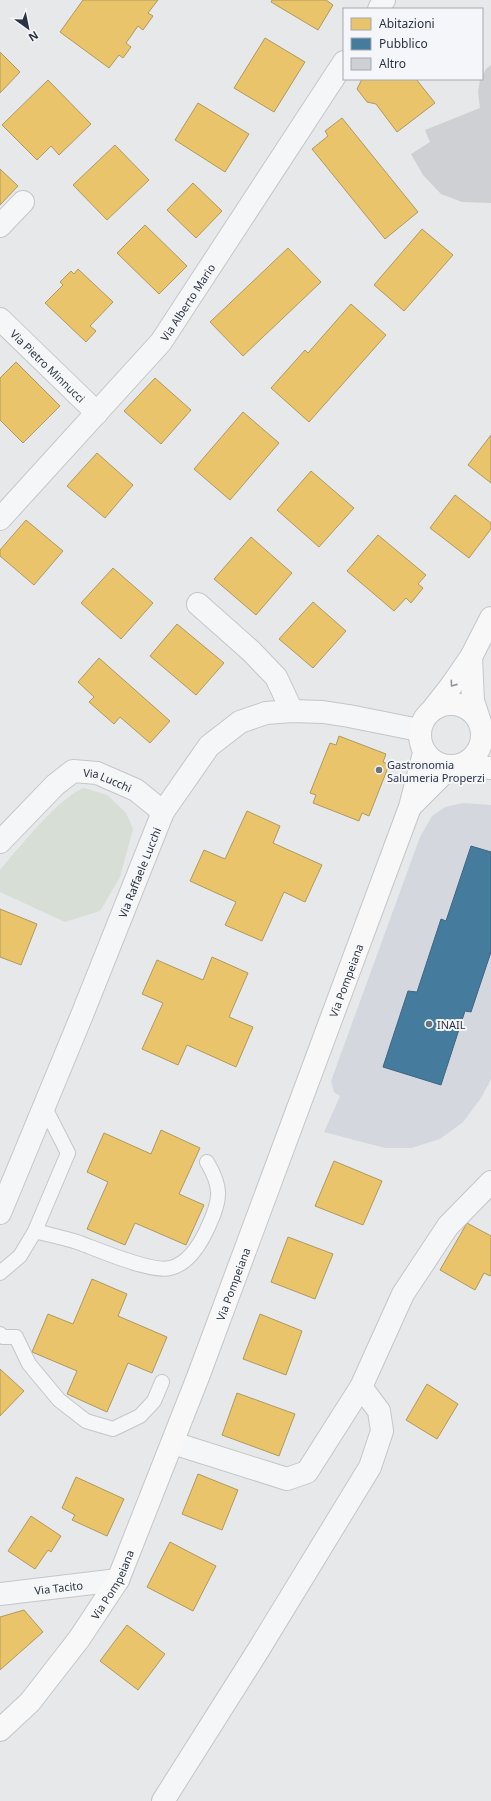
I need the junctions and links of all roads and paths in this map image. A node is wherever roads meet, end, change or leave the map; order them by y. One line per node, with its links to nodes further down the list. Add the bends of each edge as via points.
1 (343, 64): 5 (street, Via Alberto Mario, via 161,342)
2 (23, 202): 3 (street)
3 (0, 226)
4 (0, 319): 5 (street, Via Pietro Minnucci)
5 (97, 413): 6 (street, Via Alberto Mario)
6 (0, 519)
7 (198, 604): 11 (street, via 276,677)
8 (491, 618): 9 (main road)
9 (471, 657): 10 (main road, one-way to 10); 13 (main road, via 473,701)
10 (433, 709): 12 (main road, via 424,718); 13 (main road, via 445,704 458,704 471,710)
11 (292, 711): 12 (street, Via Raffaele Lucchi, via 377,720); 18 (street, Via Raffaele Lucchi, via 266,713 240,722 215,741)
12 (419, 730): 14 (main road)
13 (485, 735): 15 (main road, via 473,758)
14 (424, 752): 15 (main road, via 440,765); 17 (main road, Via Pompeiana)
15 (456, 766): 16 (main road); 17 (main road, Via Pompeiana)
16 (491, 768)
17 (410, 807): 29 (main road, Via Pompeiana)
18 (164, 812): 19 (street, Via Lucchi, via 136,790 97,772 73,771 55,785); 20 (street, Via Raffaele Lucchi)
19 (0, 842)
20 (44, 1106): 23 (street, Via Raffaele Lucchi); 24 (lane, via 68,1153)
21 (208, 1162): 24 (lane, via 215,1174 219,1192 218,1206 204,1236 184,1262 169,1269 120,1258 78,1242)
22 (491, 1182): 28 (street, via 448,1226 403,1294)
23 (0, 1213)
24 (36, 1231): 25 (lane, via 20,1256)
25 (0, 1273)
26 (0, 1334): 27 (lane, via 3,1337 16,1337 29,1364 59,1400 86,1421 113,1428 140,1416 154,1401)
27 (162, 1382)
28 (362, 1387): 29 (street, via 307,1472 287,1479); 33 (street, via 379,1412 382,1431 370,1467)
29 (173, 1443): 30 (main road, Via Pompeiana)
30 (118, 1580): 31 (street, Via Tacito); 32 (main road, Via Pompeiana, via 79,1639 39,1691)
31 (0, 1594)
32 (0, 1730)
33 (164, 1801)

